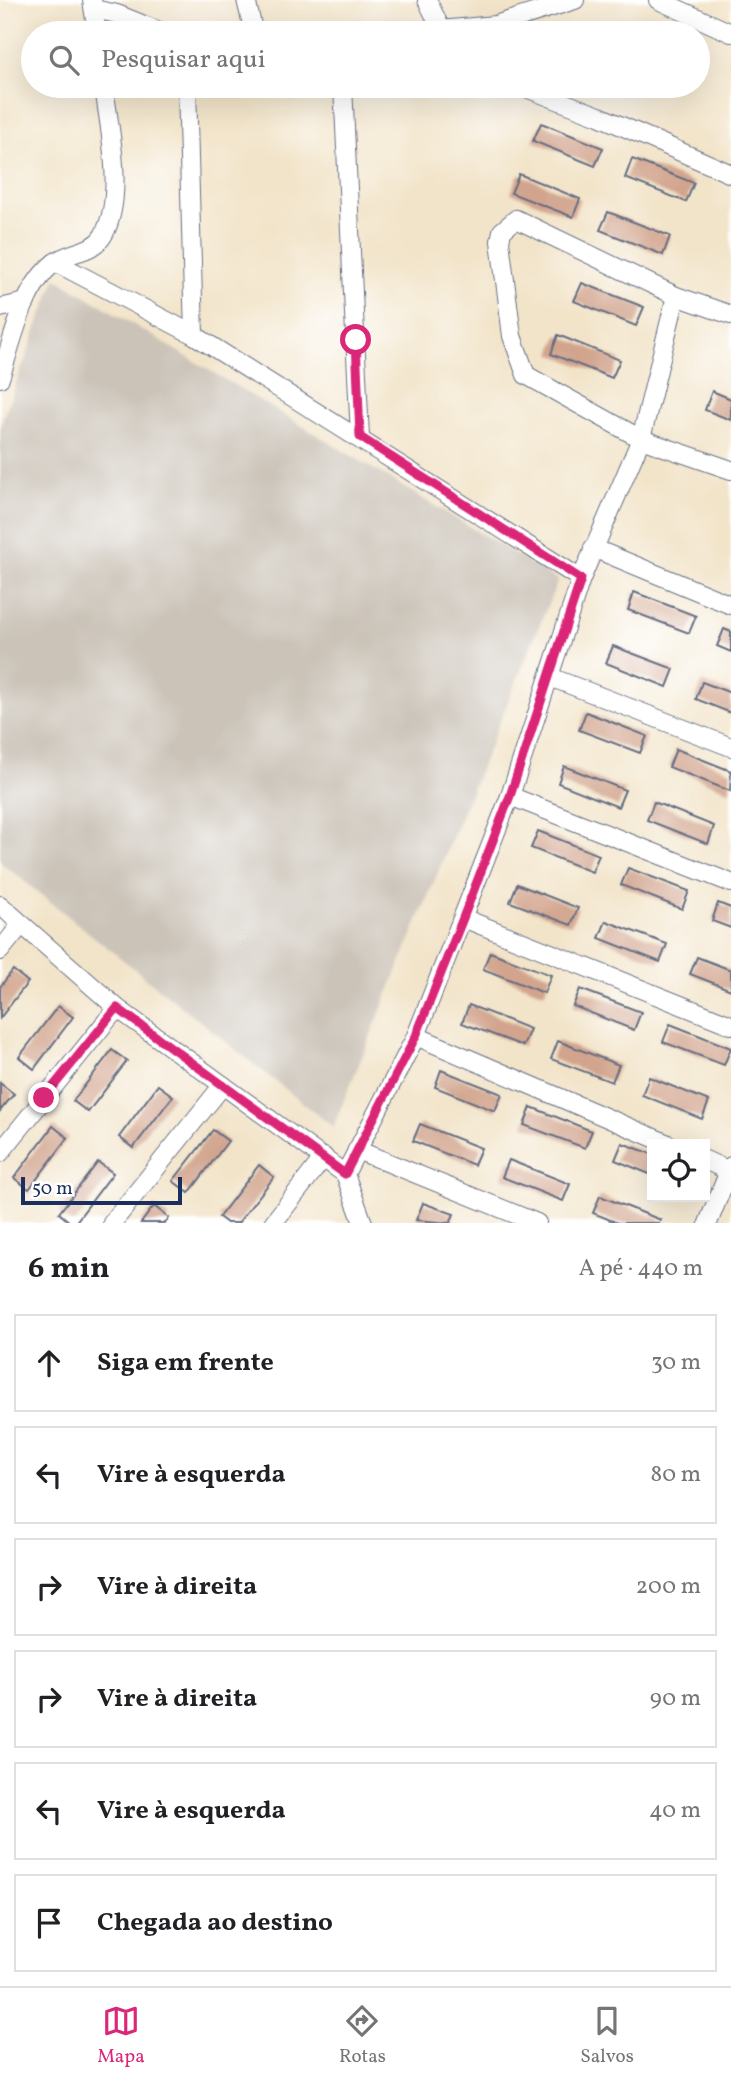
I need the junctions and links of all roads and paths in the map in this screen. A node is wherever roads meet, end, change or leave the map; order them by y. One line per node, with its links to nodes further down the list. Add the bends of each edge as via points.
1 (246, 0): 7 (street)
2 (427, 0): 8 (street)
3 (575, 0): 9 (street)
4 (658, 0): 10 (street)
5 (93, 5): 6 (street)
6 (134, 21)
7 (251, 21)
8 (437, 21)
9 (517, 21)
10 (704, 21)
11 (710, 24): 12 (street)
12 (731, 33)
13 (106, 98): 18 (street, via 115,174 105,232 96,246)
14 (187, 98): 23 (street)
15 (344, 98): 25 (street)
16 (552, 98): 17 (street)
17 (731, 174)
18 (55, 262): 20 (street); 23 (street)
19 (676, 296): 22 (street); 26 (street); 26 (street, via 516,219 502,231 512,336 526,375)
20 (26, 302): 21 (street); 24 (street)
21 (0, 308)
22 (731, 315)
23 (194, 335): 25 (street)
24 (0, 378)
25 (360, 437): 29 (street)
26 (641, 439): 27 (street); 28 (street)
27 (731, 470)
28 (593, 548): 29 (street); 30 (street)
29 (581, 579): 31 (street)
30 (731, 605)
31 (550, 677): 32 (street); 33 (street)
32 (731, 747)
33 (510, 796): 34 (street); 36 (street)
34 (731, 883)
35 (0, 905): 37 (street)
36 (463, 918): 40 (street); 41 (street)
37 (21, 925): 38 (street); 39 (street)
38 (0, 951)
39 (117, 1008): 42 (street); 45 (street)
40 (731, 1025)
41 (416, 1036): 43 (street); 44 (street)
42 (223, 1085): 46 (street); 50 (street)
43 (656, 1139)
44 (357, 1150): 49 (street); 53 (street)
45 (0, 1153)
46 (324, 1157): 49 (street); 51 (street)
47 (710, 1162): 48 (street)
48 (730, 1170): 54 (street)
49 (345, 1174): 52 (street)
50 (112, 1223)
51 (272, 1223)
52 (363, 1223)
53 (537, 1223)
54 (708, 1223)

